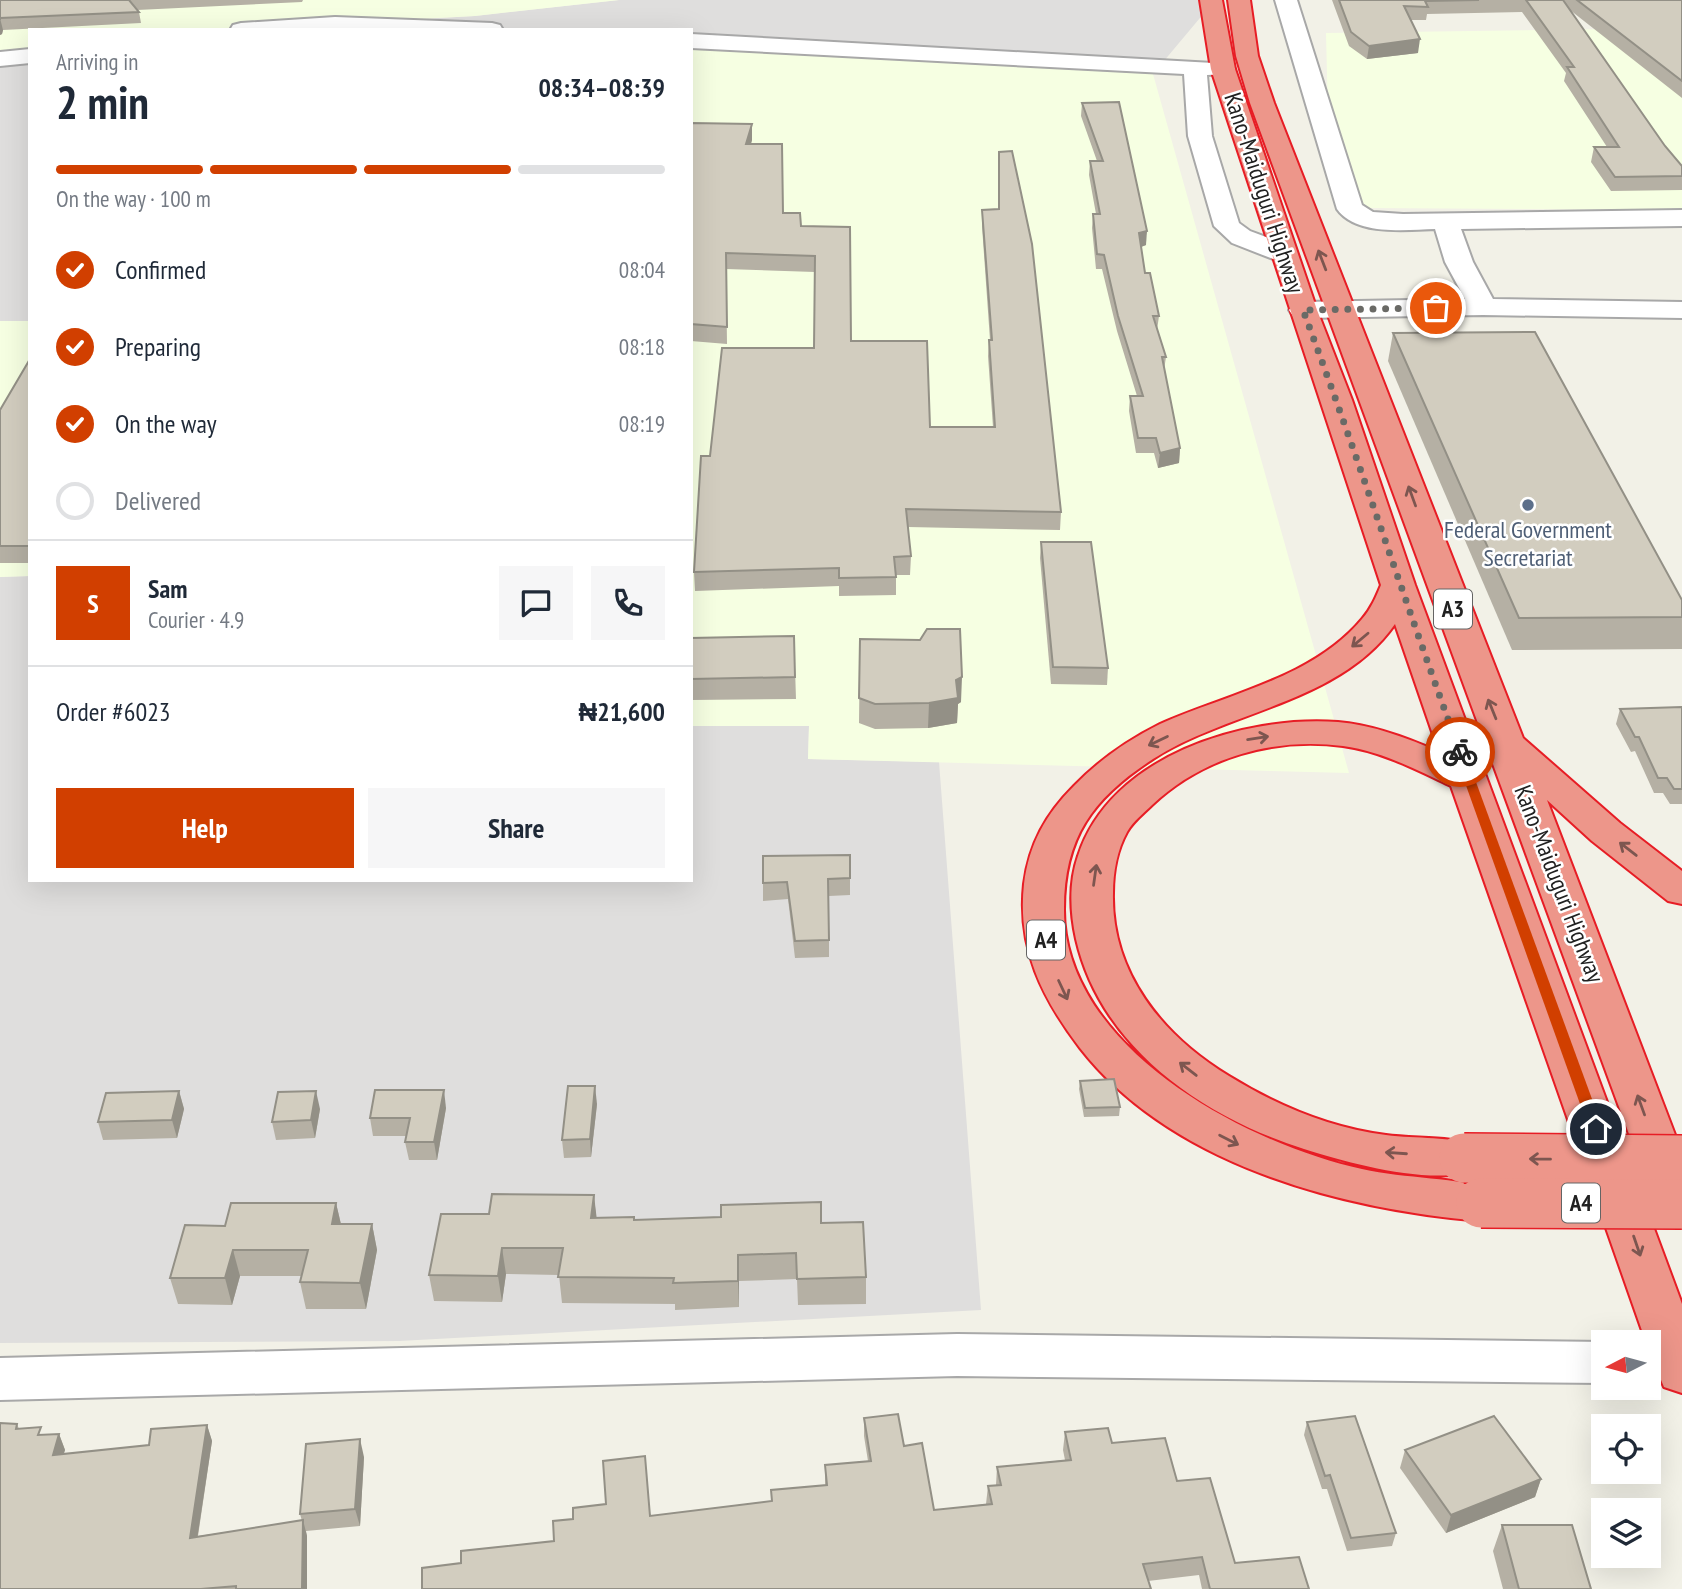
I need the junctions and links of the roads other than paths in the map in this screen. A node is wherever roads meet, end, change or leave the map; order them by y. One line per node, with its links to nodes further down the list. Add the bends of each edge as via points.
1 (1211, 0): 9 (highway, Kano-Maiduguri Highway / A3)
2 (1239, 0): 14 (highway, Kano-Maiduguri Highway / A3, one-way to 2, via 1262,103 1247,56)
3 (1286, 0): 11 (street, via 1350,209 1367,219)
4 (264, 28): 5 (street, via 395,22)
5 (468, 28)
6 (693, 41): 9 (street)
7 (28, 56): 8 (street)
8 (0, 59)
9 (1209, 69): 13 (highway, Kano-Maiduguri Highway / A3)
10 (1682, 218): 11 (street)
11 (1446, 220): 12 (street, via 1459,262)
12 (1483, 307): 14 (street); 15 (street)
13 (1303, 310): 14 (street); 16 (highway, Kano-Maiduguri Highway / A3)
14 (1341, 310): 17 (highway, Kano-Maiduguri Highway / A3, one-way to 14)
15 (1682, 310)
16 (1398, 585): 18 (highway, Kano-Maiduguri Highway / A3); 21 (highway, A4, one-way to 21, bridge, via 1384,616 1367,636 1331,663 1145,747 1109,773 1069,813 1054,836 1046,864 1043,909 1048,957 1067,1000 1108,1052 1160,1097 1225,1139 1287,1166 1356,1188 1419,1198 1481,1203)
17 (1506, 743): 19 (highway, one-way to 17, via 1606,832); 22 (highway, Kano-Maiduguri Highway / A3, one-way to 17)
18 (1470, 780): 20 (highway, A4, one-way to 18, bridge, via 1464,1158 1375,1151 1336,1140 1259,1113 1210,1086 1167,1053 1134,1019 1111,982 1097,944 1091,904 1097,859 1118,816 1145,788 1170,771 1237,741 1313,732 1381,742); 24 (highway, Kano-Maiduguri Highway / A3, one-way to 24)
19 (1682, 891)
20 (1682, 1160)
21 (1682, 1204)
22 (1682, 1215)
23 (1591, 1362): 25 (street, via 957,1355)
24 (1670, 1365)
25 (0, 1379)

